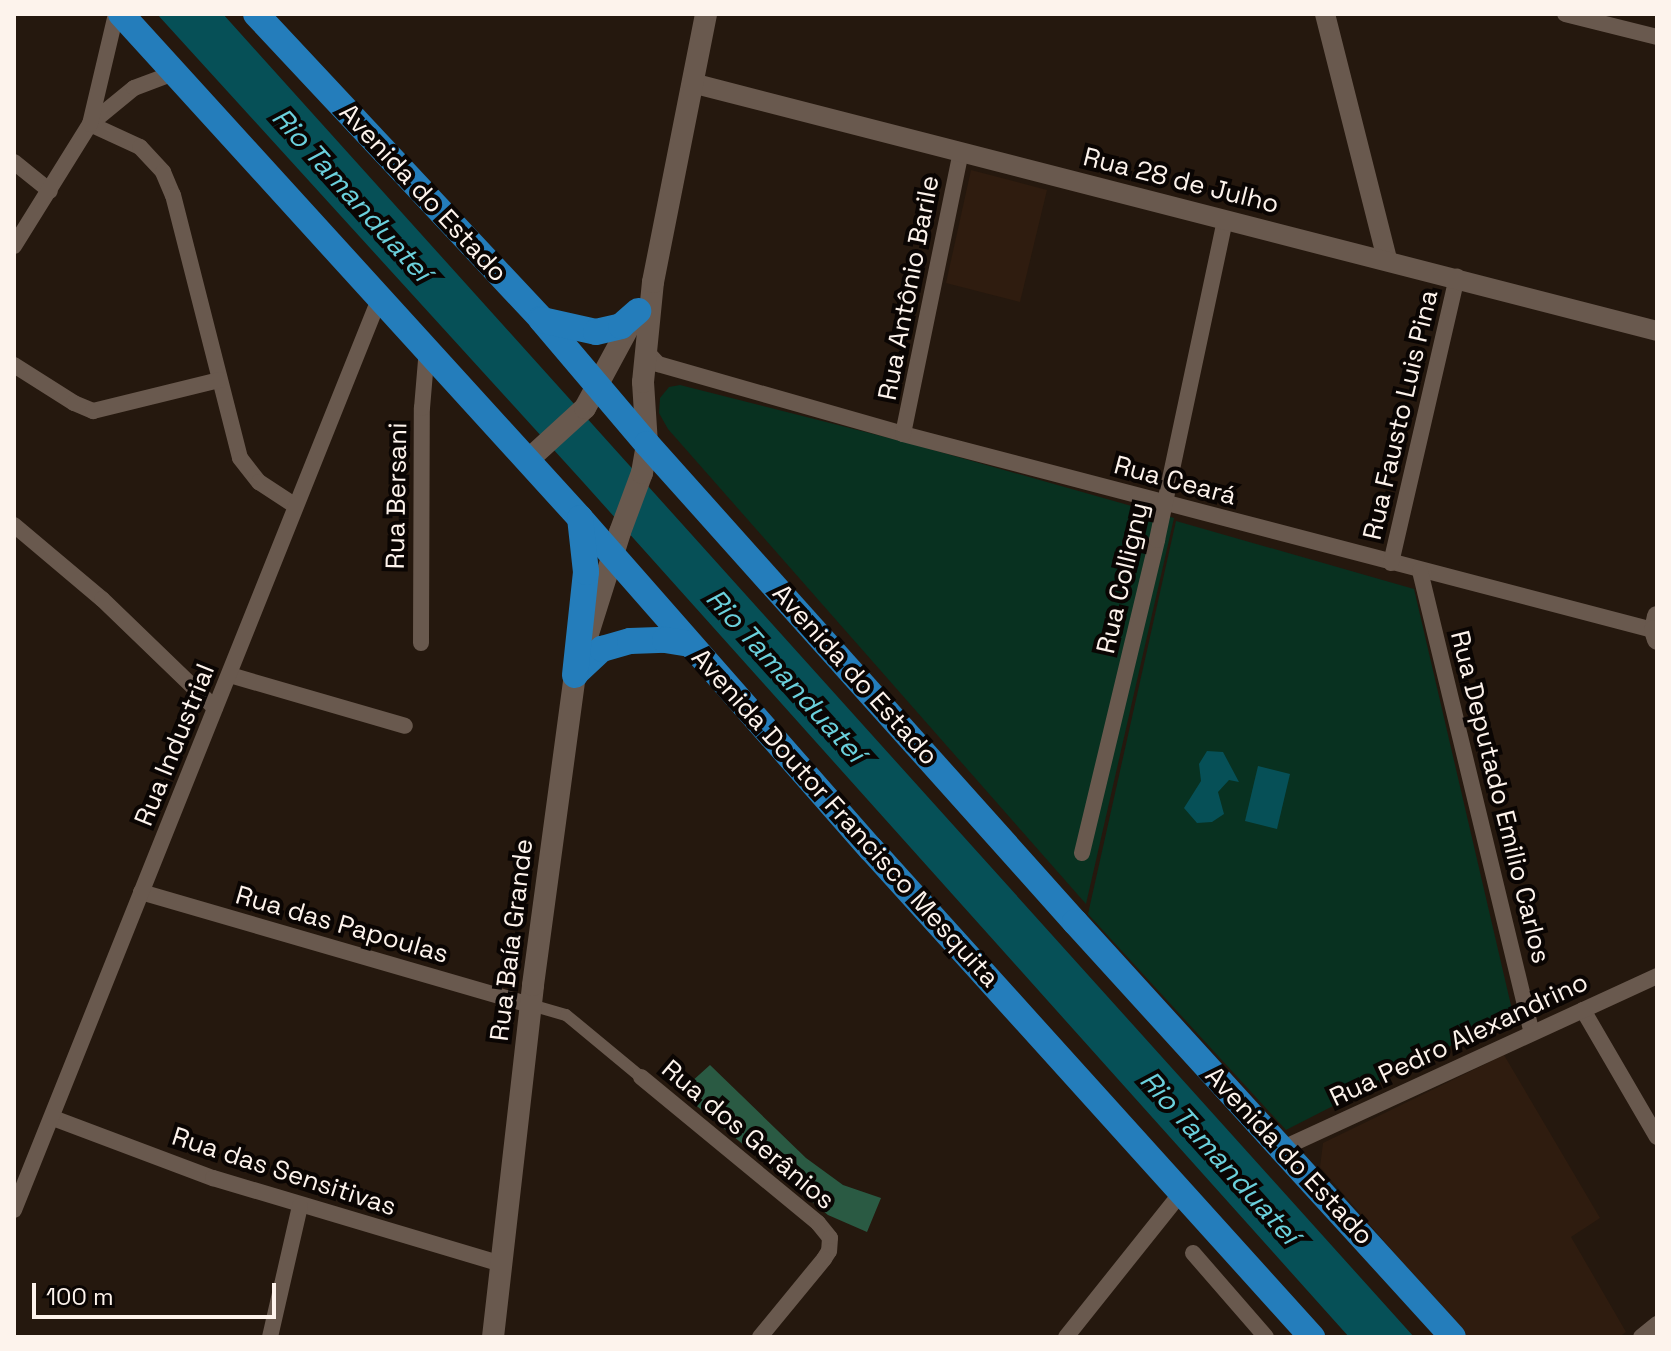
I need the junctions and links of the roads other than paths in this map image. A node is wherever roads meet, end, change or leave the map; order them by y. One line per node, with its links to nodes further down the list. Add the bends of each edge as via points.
1 (118, 14): 7 (highway, Avenida Doutor Francisco Mesquita); 9 (street)
2 (256, 14): 20 (highway, Avenida do Estado)
3 (706, 14): 8 (main road)
4 (1325, 14): 15 (street)
5 (1567, 14): 6 (street)
6 (1657, 37)
7 (174, 73): 9 (street, via 134,88); 18 (highway, Avenida Doutor Francisco Mesquita)
8 (692, 83): 10 (street, Rua 28 de Julho); 17 (main road)
9 (90, 124): 12 (street); 26 (street, via 140,147 163,172)
10 (961, 151): 13 (street, Rua 28 de Julho); 29 (street, Rua Antônio Barile)
11 (14, 162): 12 (street)
12 (50, 191): 14 (street)
13 (1225, 220): 15 (street, Rua 28 de Julho); 32 (street, Rua Colligny)
14 (14, 246)
15 (1379, 257): 16 (street, Rua 28 de Julho)
16 (1457, 277): 21 (street, Rua 28 de Julho); 37 (street, Rua Fausto Luis Pina)
17 (653, 282): 19 (main road); 23 (main road, Rua Baía Grande)
18 (380, 297): 22 (highway, Avenida Doutor Francisco Mesquita); 33 (street, Rua Industrial)
19 (638, 311): 20 (highway, via 621,326 596,332); 27 (main road)
20 (541, 319): 27 (highway, Avenida do Estado)
21 (1657, 331)
22 (427, 349): 31 (highway, Avenida Doutor Francisco Mesquita); 40 (street, Rua Bersani)
23 (646, 351): 25 (street, Rua Ceará, via 653,362); 28 (main road, Rua Baía Grande)
24 (14, 365): 26 (street, via 93,411)
25 (683, 371): 28 (street, via 661,378); 29 (street, Rua Ceará)
26 (219, 380): 33 (street, via 240,458)
27 (598, 385): 30 (highway, Avenida do Estado); 31 (main road, via 585,408)
28 (644, 398): 30 (main road, Rua Baía Grande)
29 (903, 434): 32 (street, Rua Ceará)
30 (647, 444): 36 (main road, Rua Baía Grande); 55 (highway, Avenida do Estado)
31 (536, 453): 34 (highway, Avenida Doutor Francisco Mesquita)
32 (1165, 504): 37 (street, Rua Ceará); 46 (street, Rua Colligny)
33 (294, 505): 43 (street, Rua Industrial)
34 (580, 518): 36 (highway, Avenida Doutor Francisco Mesquita); 42 (highway, via 586,572)
35 (14, 525): 44 (street, via 102,599)
36 (616, 544): 41 (highway, Avenida Doutor Francisco Mesquita); 42 (main road, Rua Baía Grande)
37 (1391, 563): 38 (street, Rua Ceará)
38 (1420, 571): 39 (street, Rua Ceará); 51 (street, Rua Deputado Emilio Carlos)
39 (1656, 630)
40 (421, 643)
41 (690, 644): 42 (highway, via 630,641 602,649); 56 (highway, Avenida Doutor Francisco Mesquita)
42 (576, 674): 49 (main road, Rua Baía Grande)
43 (230, 675): 44 (street, Rua Industrial); 45 (street)
44 (215, 708): 47 (street, Rua Industrial)
45 (405, 726)
46 (1082, 853)
47 (141, 892): 49 (street, Rua das Papoulas); 53 (street, Rua Industrial)
48 (1657, 976): 50 (street, Rua Pedro Alexandrino)
49 (531, 1005): 52 (street, Rua dos Gerânios, via 566,1015); 60 (main road, Rua Baía Grande)
50 (1583, 1010): 51 (street, Rua Pedro Alexandrino); 54 (street)
51 (1532, 1033): 55 (street, Rua Pedro Alexandrino)
52 (641, 1077): 64 (street, Rua dos Gerânios, via 830,1238 824,1259)
53 (53, 1118): 57 (street, Rua das Sensitivas); 58 (street, Rua Industrial)
54 (1657, 1137)
55 (1281, 1149): 68 (highway, Avenida do Estado)
56 (1181, 1193): 65 (street); 67 (highway, Avenida Doutor Francisco Mesquita)
57 (300, 1206): 60 (street, Rua das Sensitivas); 62 (street)
58 (14, 1210)
59 (1193, 1253): 66 (street)
60 (502, 1264): 63 (main road, Rua Baía Grande)
61 (1657, 1324): 69 (street)
62 (270, 1337)
63 (493, 1337)
64 (760, 1337)
65 (1066, 1337)
66 (1266, 1337)
67 (1312, 1337)
68 (1453, 1337)
69 (1641, 1337)

